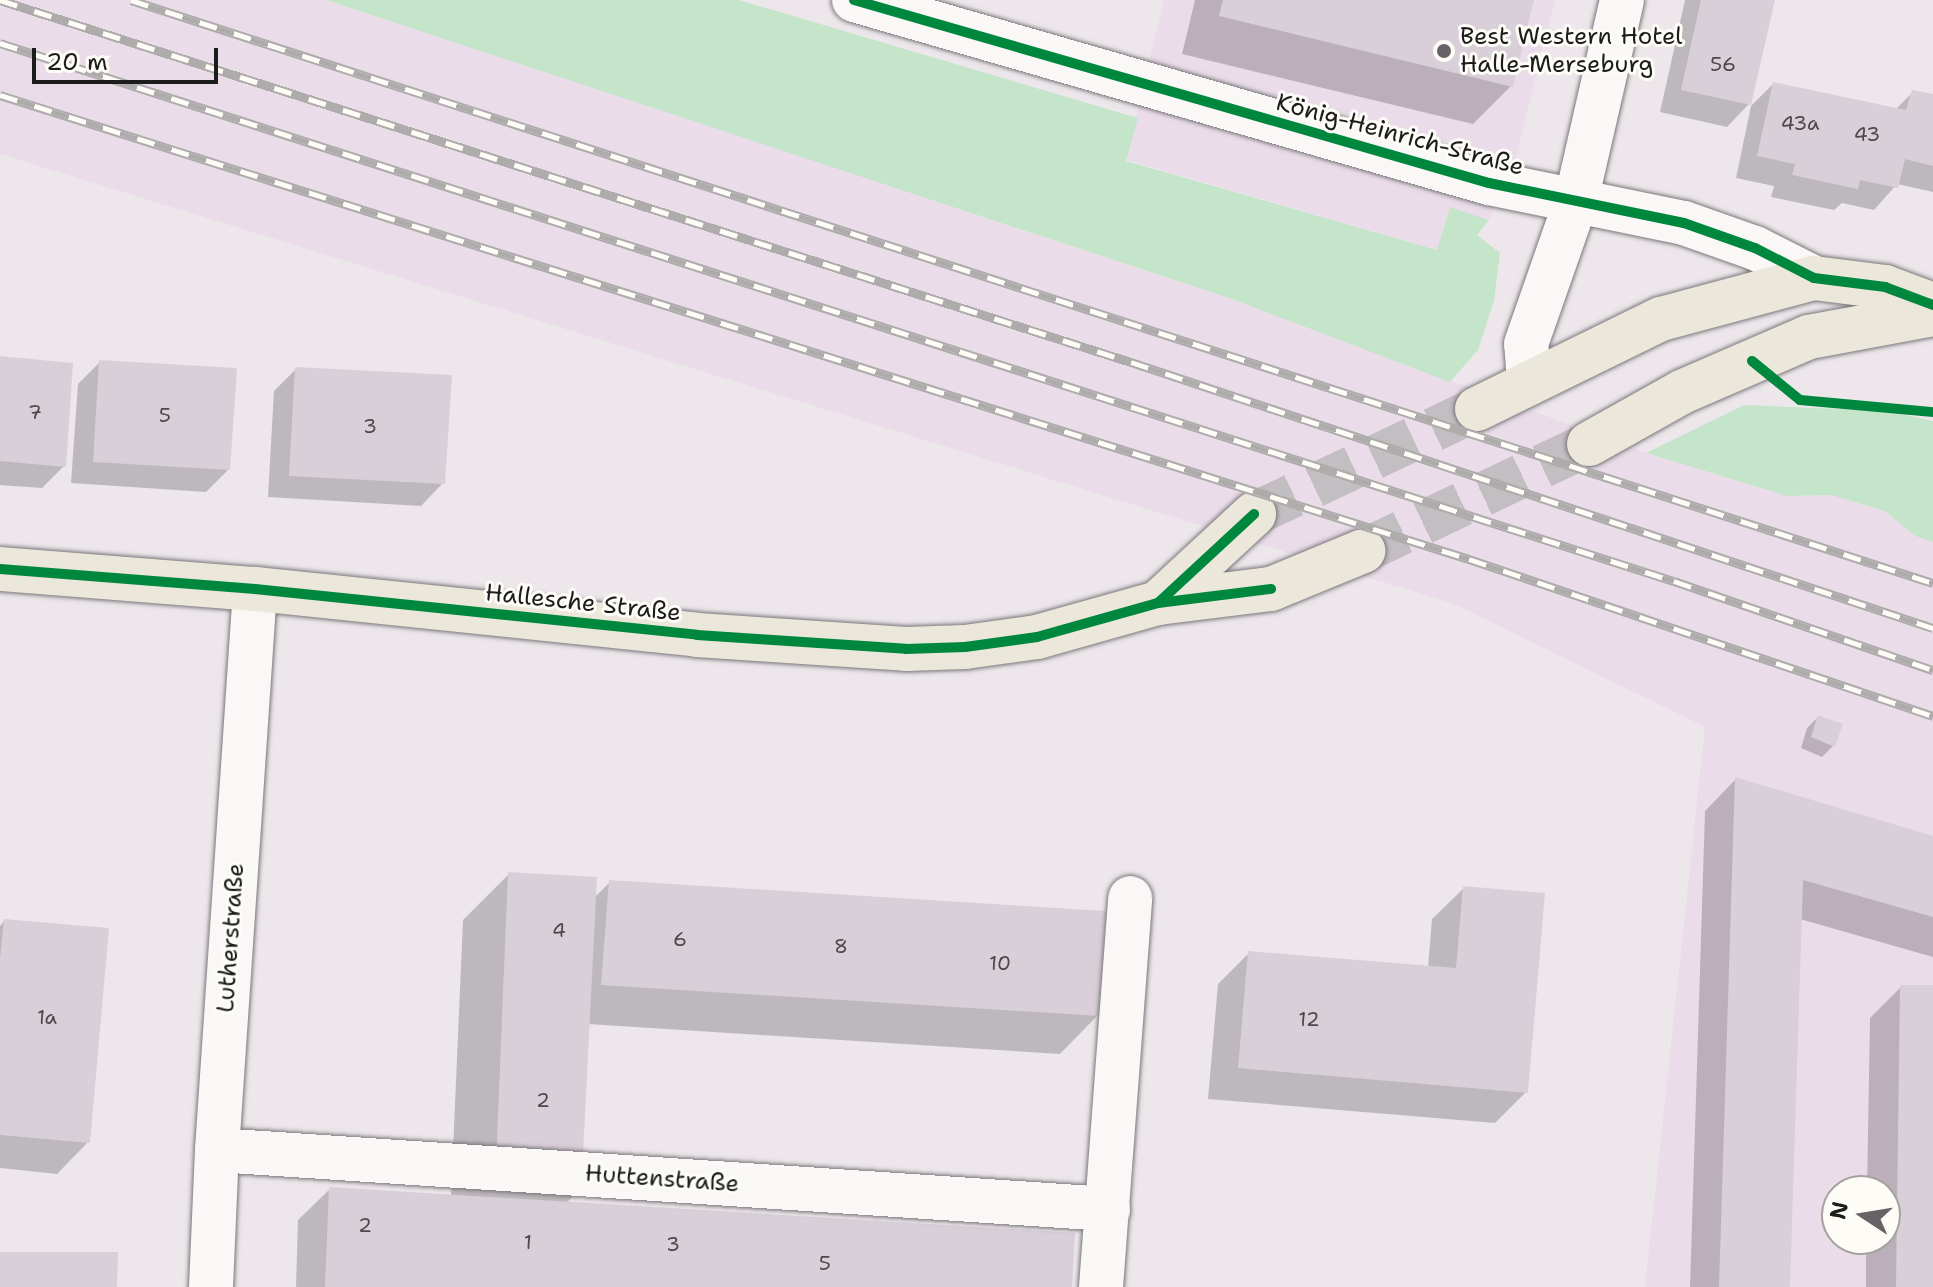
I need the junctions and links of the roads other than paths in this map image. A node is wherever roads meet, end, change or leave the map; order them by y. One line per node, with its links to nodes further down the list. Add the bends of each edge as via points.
1 (854, 0): 3 (street, König-Heinrich-Straße, via 1489,183)
2 (1622, 0): 3 (street)
3 (1576, 201): 4 (street, König-Heinrich-Straße, via 1684,223 1755,248); 7 (street, via 1526,344)
4 (1814, 278): 5 (main road, König-Heinrich-Straße, via 1885,287); 7 (main road, König-Heinrich-Straße, via 1661,319)
5 (1933, 305)
6 (1933, 314): 9 (main road, via 1809,337 1684,391)
7 (1529, 383): 8 (main road)
8 (1477, 409)
9 (1589, 444)
10 (1254, 514): 14 (main road, Hallesche Straße)
11 (1363, 551): 14 (main road, Hallesche Straße, via 1271,589)
12 (0, 569): 13 (main road, Hallesche Straße)
13 (255, 589): 14 (main road, Hallesche Straße, via 697,635 906,649 1037,637); 16 (street, Lutherstraße)
14 (1158, 603)
15 (1130, 898): 17 (street)
16 (217, 1150): 17 (street, Huttenstraße); 18 (street, Lutherstraße)
17 (1108, 1209): 19 (street)
18 (211, 1287)
19 (1101, 1287)

